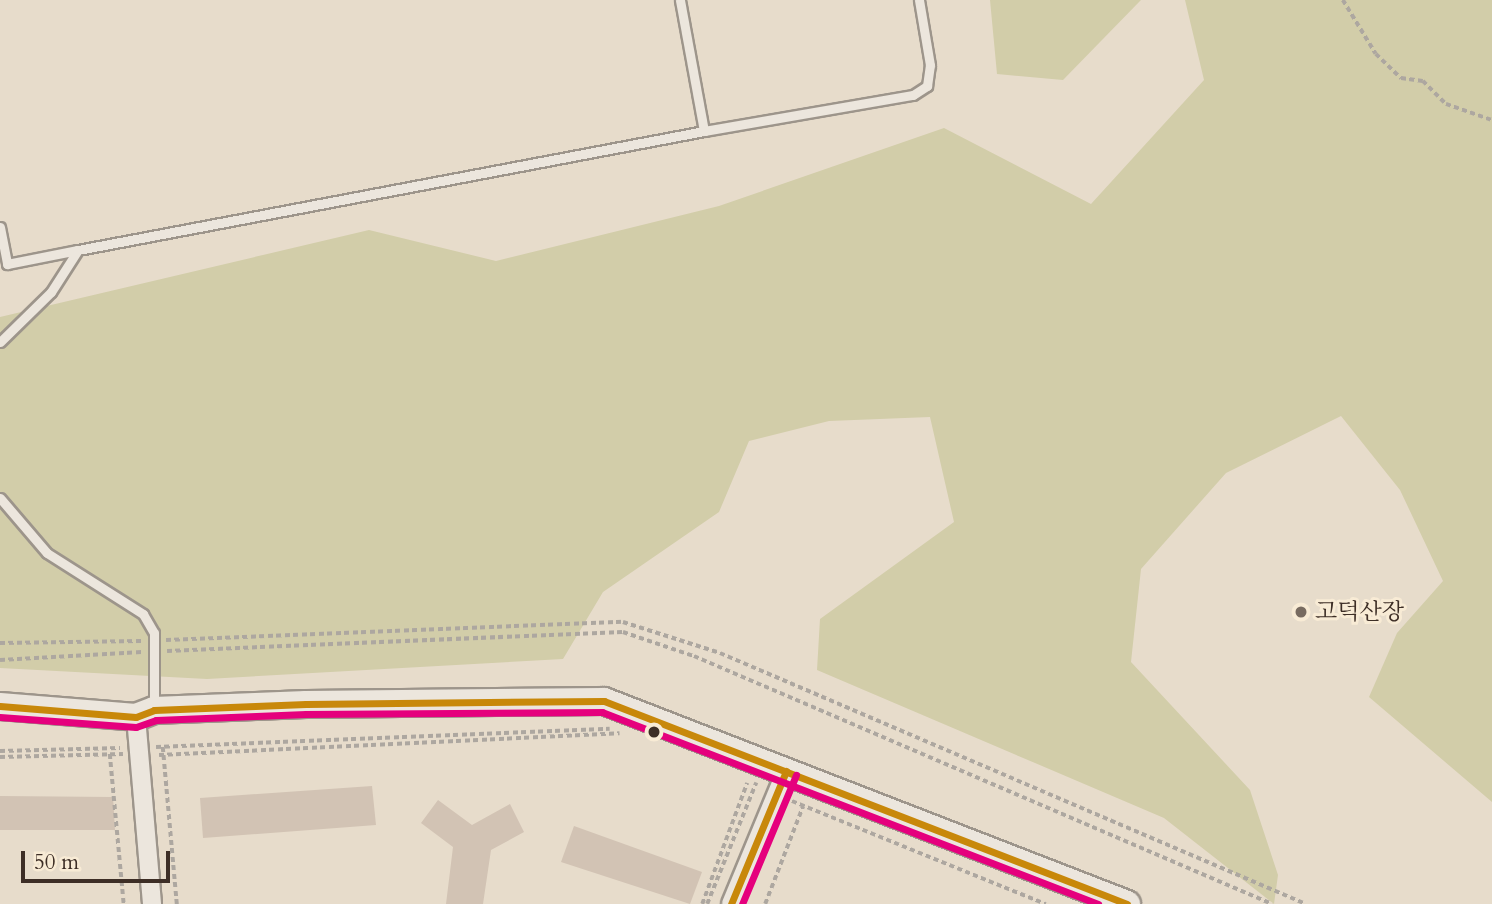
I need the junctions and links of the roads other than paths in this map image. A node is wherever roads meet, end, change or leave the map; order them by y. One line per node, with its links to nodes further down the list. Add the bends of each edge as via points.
1 (680, 0): 3 (lane)
2 (919, 0): 3 (lane, via 930,65 926,86 913,95)
3 (704, 131): 5 (lane)
4 (0, 227): 5 (lane, via 7,264)
5 (78, 250): 6 (lane, via 51,292)
6 (0, 342)
7 (0, 498): 9 (lane, via 47,553 143,614 154,634)
8 (0, 706): 9 (main road)
9 (145, 714): 10 (main road, via 604,701); 11 (street, via 139,751)
10 (780, 785): 12 (street); 13 (main road)
11 (152, 904)
12 (731, 904)
13 (1127, 904)

